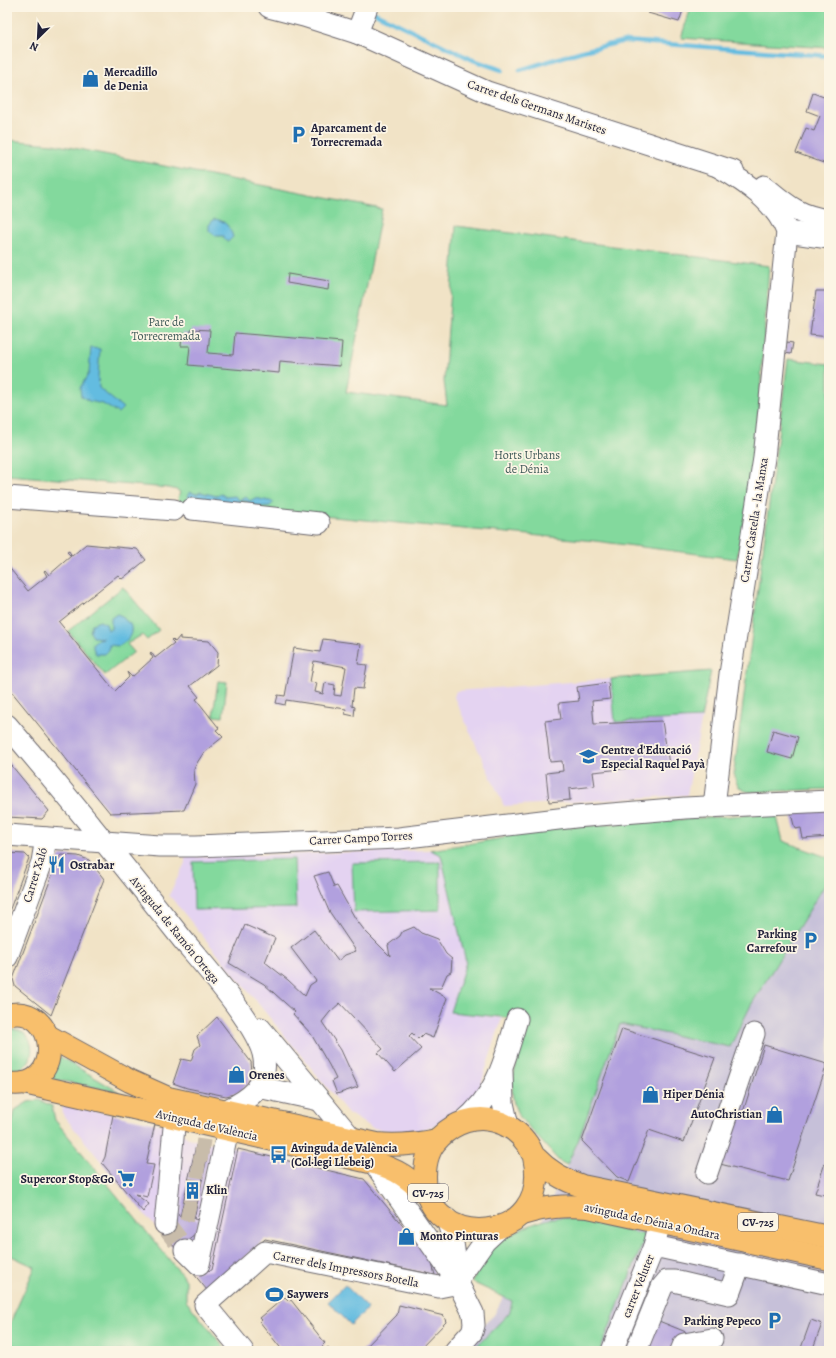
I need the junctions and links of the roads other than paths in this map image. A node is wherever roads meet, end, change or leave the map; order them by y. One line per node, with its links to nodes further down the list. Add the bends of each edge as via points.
1 (268, 7): 3 (street, Carrer dels Germans Maristes)
2 (367, 7): 3 (street)
3 (357, 33): 4 (street, Carrer dels Germans Maristes, via 487,92)
4 (719, 167): 5 (street, Carrer dels Germans Maristes, via 756,178 796,211 812,218); 6 (street, Carrer dels Germans Maristes, via 750,185)
5 (829, 220)
6 (787, 232): 7 (street); 12 (street, Carrer Castella - la Manxa, via 764,458 730,674)
7 (829, 238)
8 (7, 497): 9 (street)
9 (319, 523)
10 (7, 725): 15 (street, Avinguda de Ramón Ortega)
11 (829, 801): 12 (street, Carrer Campo Torres)
12 (714, 806): 15 (street, Carrer Campo Torres, via 575,817 399,838 196,846)
13 (7, 835): 14 (street, Carrer Campo Torres)
14 (46, 838): 15 (street, Carrer Campo Torres); 16 (street, Carrer Xaló, via 42,862)
15 (104, 842): 17 (street, Avinguda de Ramón Ortega)
16 (7, 957)
17 (236, 1005): 24 (street, Avinguda de Ramón Ortega, via 262,1048 264,1072); 25 (street, Avinguda de Ramón Ortega, via 260,1029)
18 (11, 1011): 21 (main road, via 37,1021)
19 (517, 1019): 22 (street)
20 (754, 1034): 34 (street)
21 (48, 1036): 23 (main road, via 50,1050 47,1065 33,1079); 26 (main road, Avinguda de València, via 153,1092)
22 (502, 1070): 28 (street, via 487,1098); 29 (street, via 502,1103)
23 (12, 1084): 27 (main road, Avinguda de València)
24 (258, 1087): 25 (street); 26 (street, Avinguda de Ramón Ortega)
25 (318, 1100): 30 (street, Avinguda de Ramón Ortega)
26 (227, 1120): 27 (main road, Avinguda de València); 30 (main road, Avinguda de València); 33 (main road, Avinguda de València); 42 (street, via 209,1222)
27 (175, 1122): 38 (street)
28 (463, 1122): 29 (main road, CV-725, via 481,1119); 31 (main road, CV-725, via 446,1131)
29 (508, 1126): 32 (main road, CV-725, via 524,1139)
30 (353, 1140): 31 (main road, Avinguda de València, via 396,1146)
31 (437, 1140): 35 (main road, CV-725, via 429,1152 425,1167 425,1182)
32 (534, 1157): 36 (main road, CV-725, via 537,1169 534,1193); 41 (main road, avinguda de Dénia a Ondara / CV-725, via 565,1180 582,1186)
33 (374, 1163): 35 (main road, Avinguda de València, via 393,1168); 46 (street)
34 (707, 1173)
35 (429, 1196): 37 (main road, CV-725, via 436,1209)
36 (522, 1214): 39 (main road, avinguda de Dénia a Ondara / CV-725, via 546,1207 566,1205 588,1207); 40 (main road, CV-725)
37 (447, 1219): 40 (main road, CV-725, via 472,1230); 46 (street, via 456,1254)
38 (169, 1221)
39 (651, 1221): 43 (street, carrer Veluter, via 657,1233); 44 (main road, avinguda de Dénia a Ondara / CV-725)
40 (499, 1228): 46 (street, via 485,1240)
41 (829, 1237)
42 (193, 1246)
43 (654, 1246): 45 (street, avinguda de Dénia a Ondara); 51 (street, carrer Veluter)
44 (829, 1259)
45 (740, 1264): 47 (street, avinguda de Dénia a Ondara); 52 (street, via 729,1294 667,1281 662,1287)
46 (457, 1281): 49 (street, Carrer dels Impressors Botella, via 449,1285 429,1285 266,1252 205,1305); 50 (street, via 474,1318 472,1332)
47 (829, 1284)
48 (712, 1339): 53 (street, via 684,1344)
49 (243, 1351)
50 (455, 1351)
51 (612, 1351)
52 (636, 1351)
53 (681, 1351)

